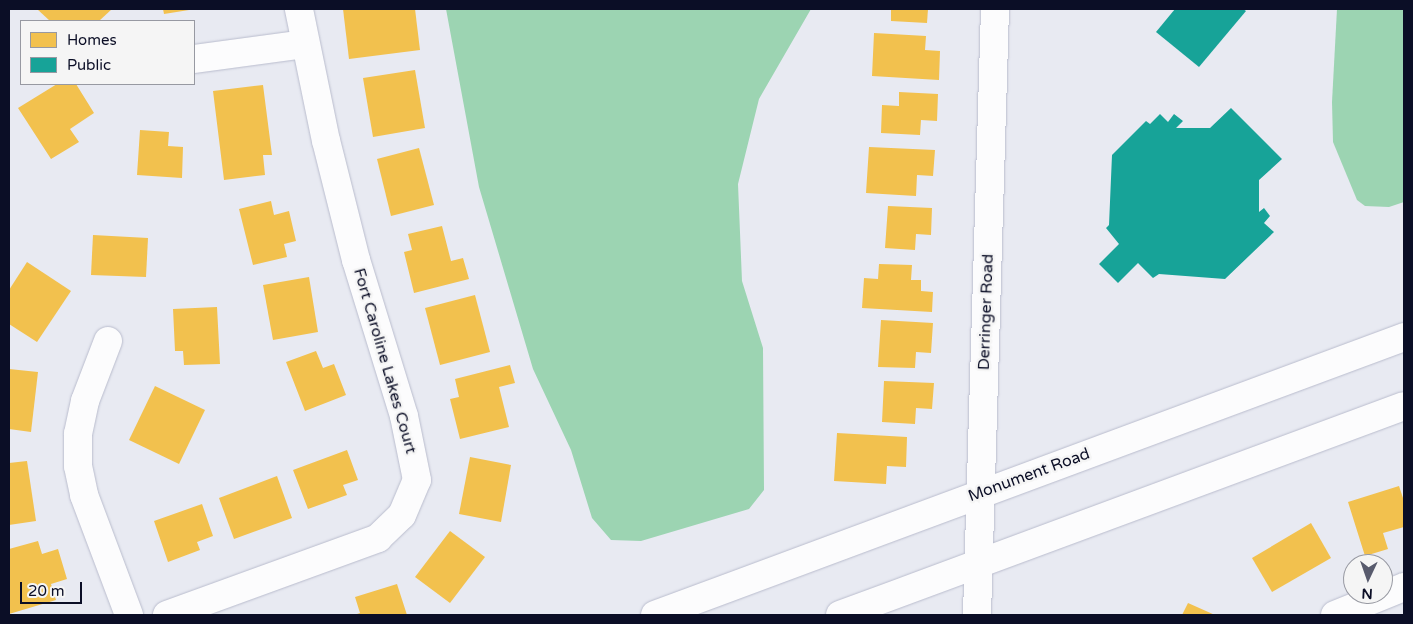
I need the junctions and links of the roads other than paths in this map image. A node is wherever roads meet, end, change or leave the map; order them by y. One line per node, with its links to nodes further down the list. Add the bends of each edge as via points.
1 (299, 9): 3 (street)
2 (995, 9): 8 (street, Derringer Road)
3 (305, 44): 4 (street); 12 (street, Fort Caroline Lakes Court, via 345,218 404,416 417,480 402,516 378,538)
4 (195, 59)
5 (1404, 337): 8 (street, Monument Road)
6 (108, 341): 11 (street, via 85,401 78,434 78,466 84,495)
7 (1404, 406): 9 (street)
8 (981, 493): 9 (street, Derringer Road); 13 (street, Monument Road)
9 (979, 564): 14 (street); 15 (street, Derringer Road)
10 (1404, 587): 16 (street)
11 (129, 615)
12 (167, 615)
13 (654, 615)
14 (840, 615)
15 (978, 615)
16 (1335, 615)

